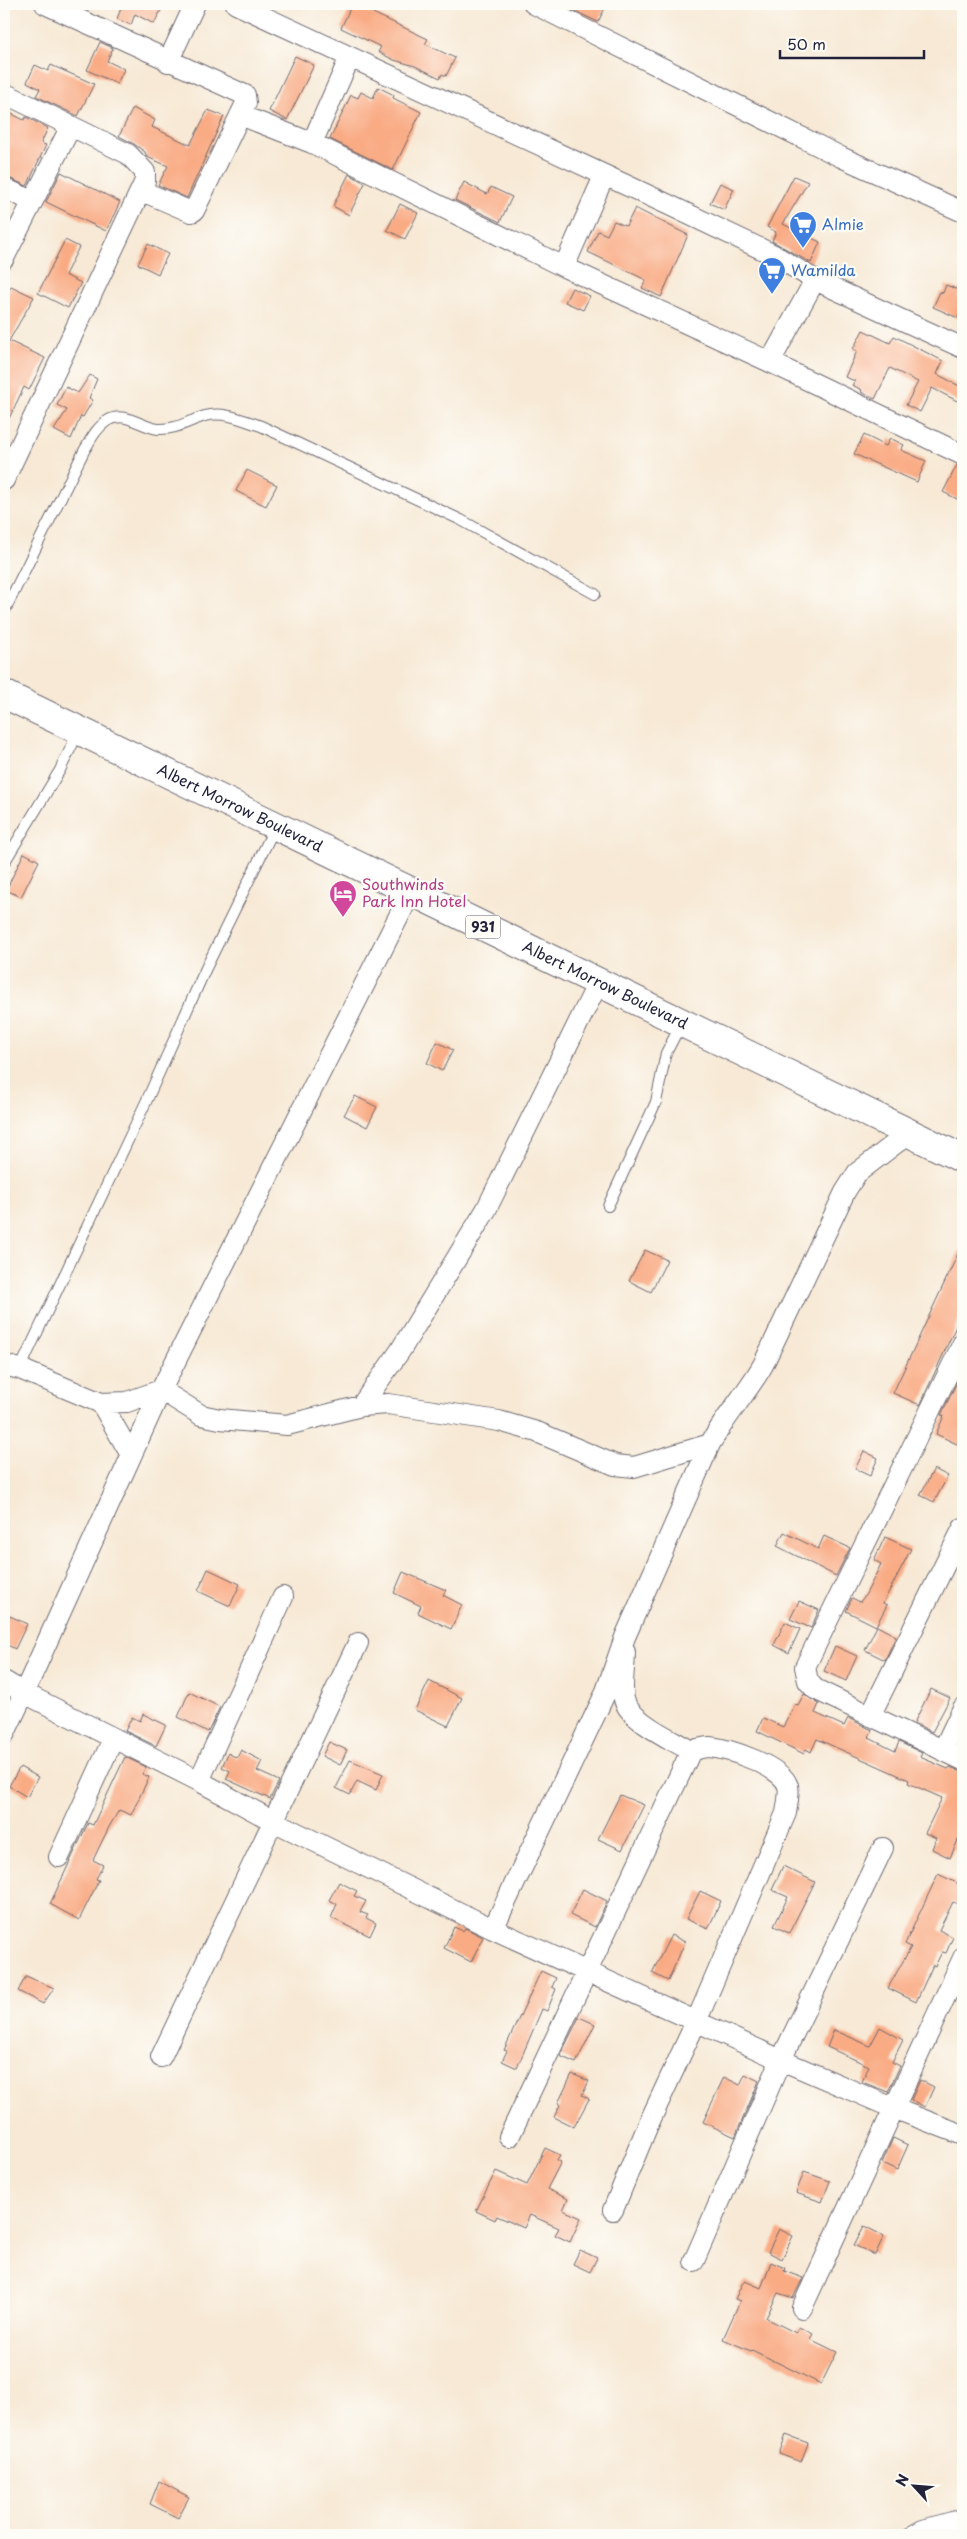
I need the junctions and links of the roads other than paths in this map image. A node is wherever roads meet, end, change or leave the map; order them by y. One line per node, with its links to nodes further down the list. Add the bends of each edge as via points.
1 (45, 4): 6 (street)
2 (195, 4): 6 (street)
3 (236, 4): 5 (street)
4 (534, 4): 15 (street, via 841,157)
5 (350, 57): 10 (street); 11 (street)
6 (168, 62): 8 (street, via 245,95 246,103)
7 (4, 93): 9 (street)
8 (240, 115): 10 (street); 13 (street, via 194,211)
9 (71, 126): 13 (street, via 128,154 144,172 146,180); 14 (street)
10 (312, 143): 17 (street)
11 (604, 176): 17 (street); 18 (street, via 774,255)
12 (4, 188): 14 (street)
13 (142, 191): 22 (street)
14 (32, 201): 16 (street)
15 (963, 212)
16 (4, 258)
17 (564, 267): 20 (street)
18 (815, 280): 19 (street); 20 (street)
19 (963, 348)
20 (770, 362): 21 (street)
21 (963, 455)
22 (4, 480)
23 (595, 594): 24 (lane, via 460,520 260,426 230,415 206,416 179,428 157,429 124,417 108,420 84,451)
24 (4, 612)
25 (4, 694): 26 (highway, Albert Morrow Boulevard / 931)
26 (79, 732): 27 (highway, Albert Morrow Boulevard / 931); 28 (lane)
27 (275, 827): 29 (highway, Albert Morrow Boulevard / 931); 36 (lane, via 206,968 142,1111)
28 (4, 863)
29 (411, 892): 30 (highway, Albert Morrow Boulevard / 931); 37 (street)
30 (598, 983): 31 (highway, Albert Morrow Boulevard / 931); 39 (street, via 486,1210 400,1351)
31 (681, 1024): 32 (highway, Albert Morrow Boulevard / 931); 34 (lane, via 666,1053 656,1102)
32 (909, 1133): 33 (highway, Albert Morrow Boulevard / 931); 40 (street, via 857,1173 845,1192 764,1365)
33 (963, 1159)
34 (608, 1206)
35 (963, 1343): 49 (street, via 805,1667 808,1681 815,1689)
36 (12, 1367): 38 (street)
37 (161, 1390): 38 (street, via 127,1402); 39 (street, via 201,1415 287,1425); 41 (street)
38 (101, 1403): 41 (street)
39 (361, 1406): 40 (street, via 388,1404 500,1422 536,1432 615,1465 634,1468)
40 (710, 1444): 44 (street)
41 (131, 1455): 47 (street)
42 (963, 1528): 49 (street)
43 (282, 1597): 55 (street)
44 (625, 1637): 53 (street, via 624,1700 629,1710); 59 (street, via 605,1694)
45 (358, 1643): 56 (street)
46 (4, 1681): 47 (street)
47 (24, 1693): 50 (street); 51 (street)
48 (963, 1708): 52 (street)
49 (870, 1716): 52 (street)
50 (4, 1734)
51 (114, 1739): 55 (street); 58 (street)
52 (943, 1750): 54 (street)
53 (691, 1751): 61 (street); 62 (street, via 708,1747 745,1757 778,1773 788,1785 786,1813)
54 (963, 1760)
55 (200, 1781): 56 (street)
56 (273, 1821): 59 (street); 63 (street)
57 (883, 1848): 64 (street)
58 (59, 1857)
59 (492, 1929): 61 (street)
60 (963, 1958): 65 (street)
61 (587, 1971): 62 (street); 67 (street)
62 (696, 2022): 64 (street); 68 (street)
63 (161, 2057)
64 (781, 2060): 65 (street); 69 (street)
65 (893, 2108): 66 (street); 70 (street)
66 (963, 2135)
67 (509, 2137)
68 (613, 2210)
69 (694, 2261)
70 (802, 2308)
71 (963, 2519): 72 (street)
72 (914, 2535)

